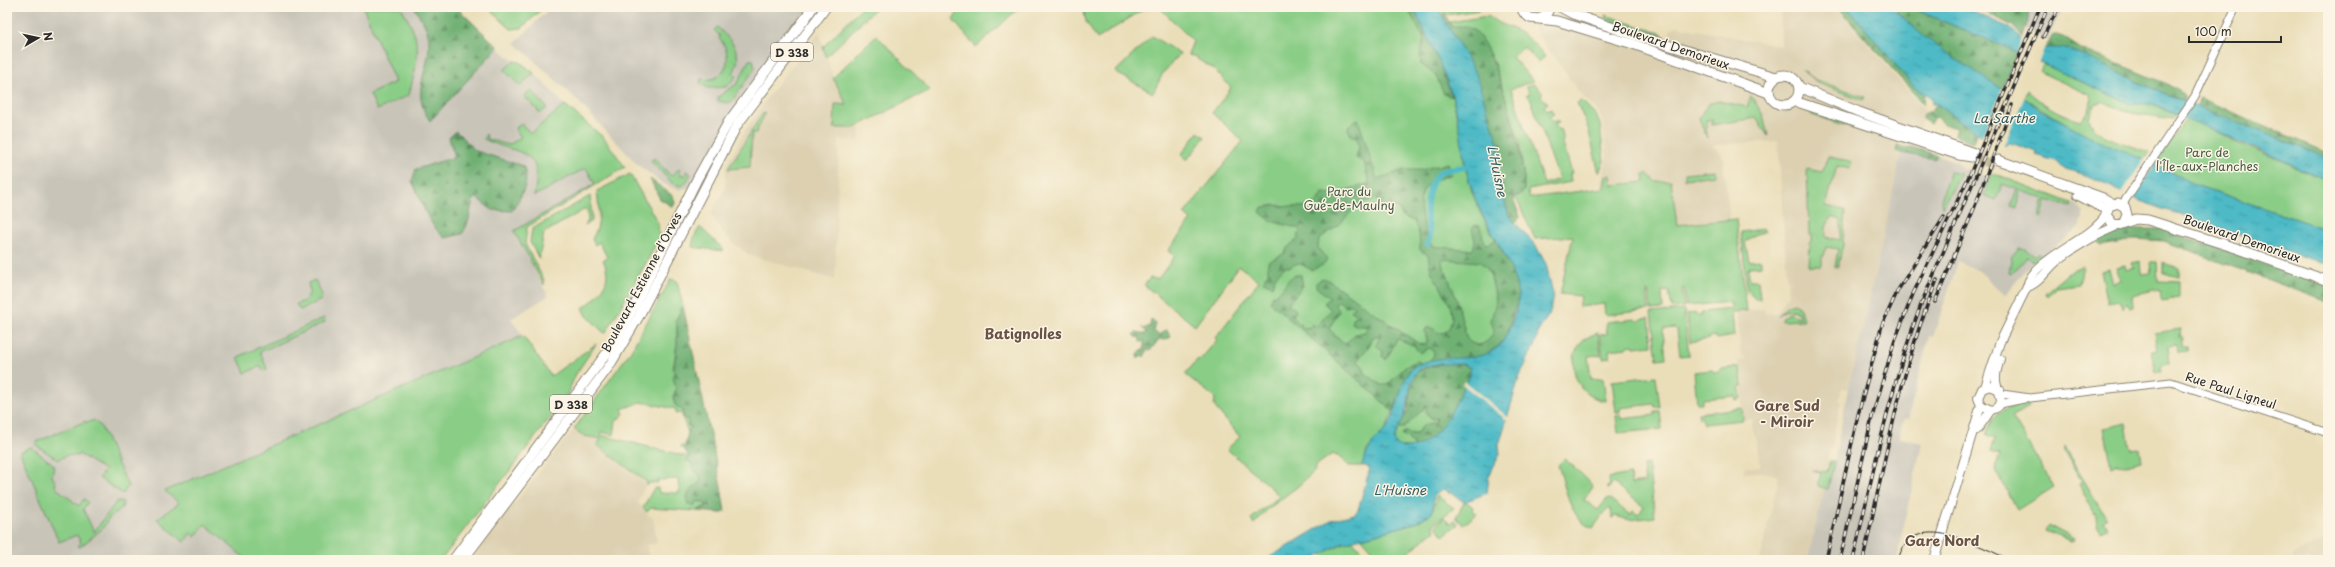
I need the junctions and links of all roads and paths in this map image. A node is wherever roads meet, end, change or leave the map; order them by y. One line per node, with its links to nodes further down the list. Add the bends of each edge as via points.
1 (813, 7): 8 (main road, Boulevard Estienne d'Orves / D 338)
2 (1513, 7): 7 (main road, Boulevard Demorieux)
3 (1550, 7): 9 (main road)
4 (1560, 7): 10 (main road, Boulevard Demorieux, via 1636,36)
5 (2236, 7): 15 (street, via 2192,100 2156,155)
6 (825, 9): 30 (main road, Boulevard Estienne d'Orves / D 338, via 737,126 639,316 610,365)
7 (1522, 9): 9 (main road, Boulevard Demorieux, via 1530,18)
8 (808, 11): 29 (main road, Boulevard Estienne d'Orves / D 338, via 729,121 634,307 609,350)
9 (1541, 18): 12 (main road, Boulevard Demorieux, via 1633,44)
10 (1776, 77): 11 (main road, via 1784,74 1791,76); 12 (main road, via 1770,85)
11 (1799, 87): 13 (main road, via 1799,94); 13 (main road, via 1973,155 1956,154)
12 (1769, 93): 13 (main road, via 1779,104)
13 (1794, 101)
14 (1996, 163): 15 (main road, Boulevard Demorieux, via 2095,195)
15 (2117, 207): 16 (main road, Boulevard Demorieux); 17 (main road, via 2127,216); 17 (main road, via 2110,222); 19 (main road, via 2041,266 2028,281)
16 (2148, 220): 17 (main road, Boulevard Demorieux, via 2136,219); 18 (main road, Boulevard Demorieux)
17 (2121, 223): 19 (main road, via 2074,249 2048,268 2033,286)
18 (2328, 281)
19 (2027, 287): 20 (main road)
20 (2005, 334): 21 (main road); 22 (main road, via 1996,375)
21 (1985, 387): 22 (main road, via 1993,386); 25 (main road, via 1978,395)
22 (2001, 392): 23 (street, Rue Paul Ligneul); 24 (main road)
23 (2030, 398): 24 (street, Rue Paul Ligneul); 27 (street, Rue Paul Ligneul, via 2171,382)
24 (2000, 404): 26 (main road)
25 (1980, 405): 26 (main road); 28 (main road)
26 (1991, 410): 28 (main road)
27 (2328, 432)
28 (1972, 437): 31 (main road, via 1963,459)
29 (452, 560)
30 (463, 560)
31 (1934, 560)

